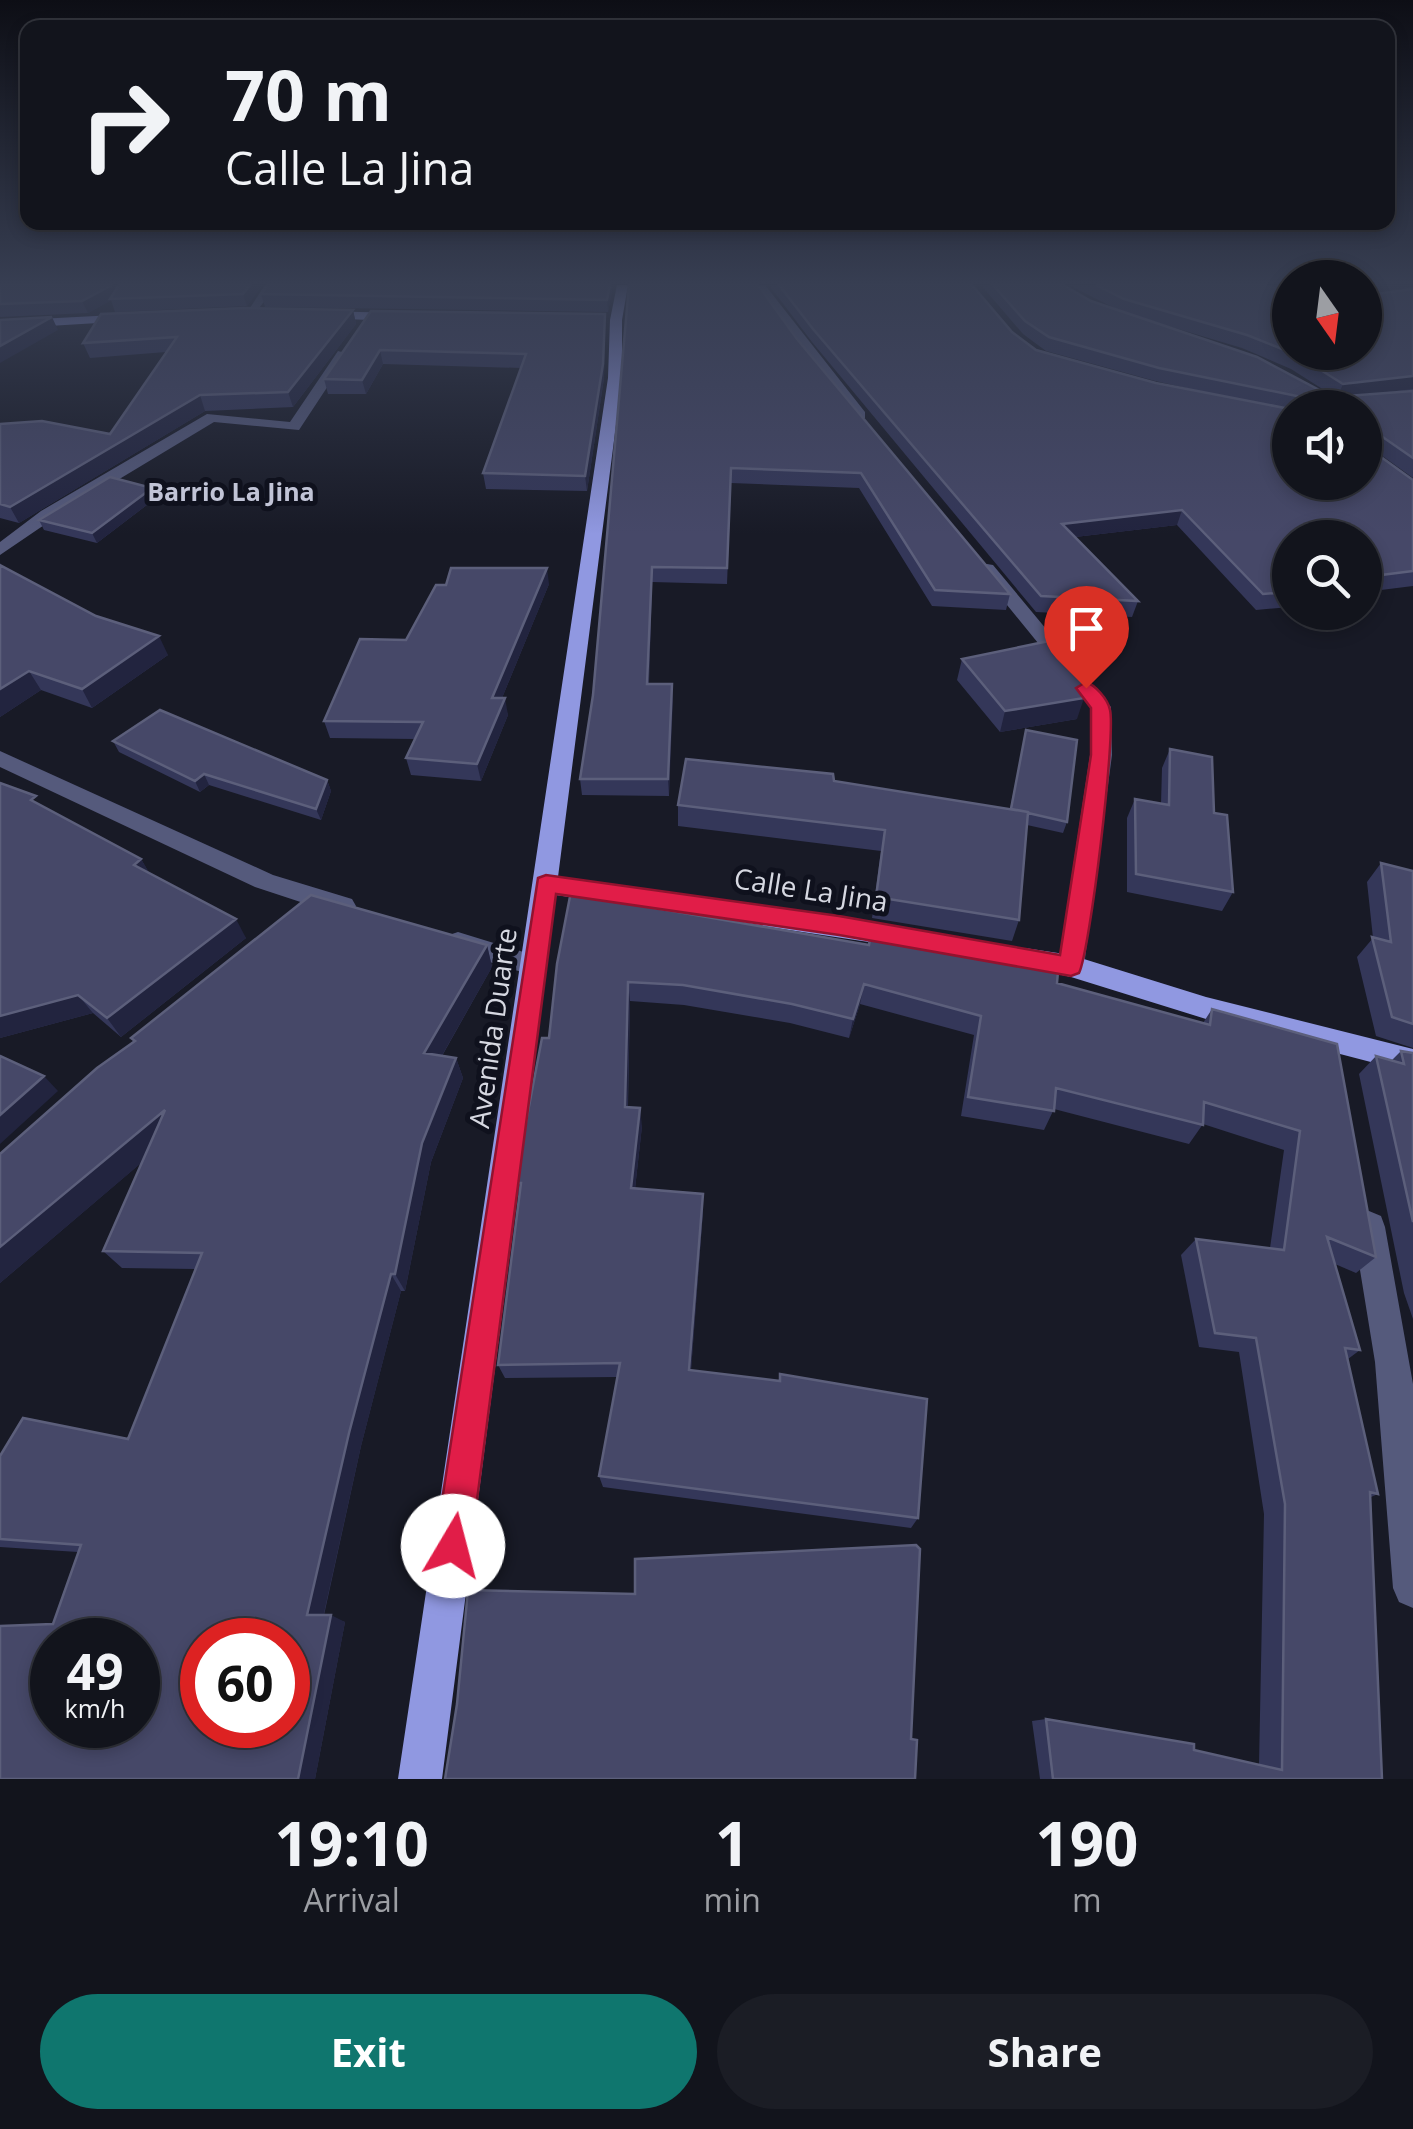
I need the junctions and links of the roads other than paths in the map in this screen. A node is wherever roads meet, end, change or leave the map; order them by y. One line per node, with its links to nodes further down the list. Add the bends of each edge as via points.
1 (334, 368): 5 (street, via 294,428 212,417)
2 (613, 368): 8 (main road, Avenida Duarte)
3 (823, 368): 4 (street)
4 (870, 428)
5 (0, 550)
6 (974, 554): 16 (street, via 1101,708 1101,755)
7 (0, 758): 9 (street, via 264,882)
8 (546, 884): 13 (main road, Calle La Jina); 15 (main road, Avenida Duarte)
9 (320, 899): 10 (street); 11 (street)
10 (374, 916)
11 (289, 924)
12 (427, 932): 15 (street)
13 (936, 942)
14 (994, 953): 16 (main road)
15 (534, 965): 22 (main road, Avenida Duarte)
16 (1071, 966): 17 (main road)
17 (1335, 1040): 18 (main road); 19 (street)
18 (1413, 1061)
19 (1342, 1078)
20 (1362, 1192): 21 (street, via 1393,1362)
21 (1413, 1588)
22 (420, 1779)

